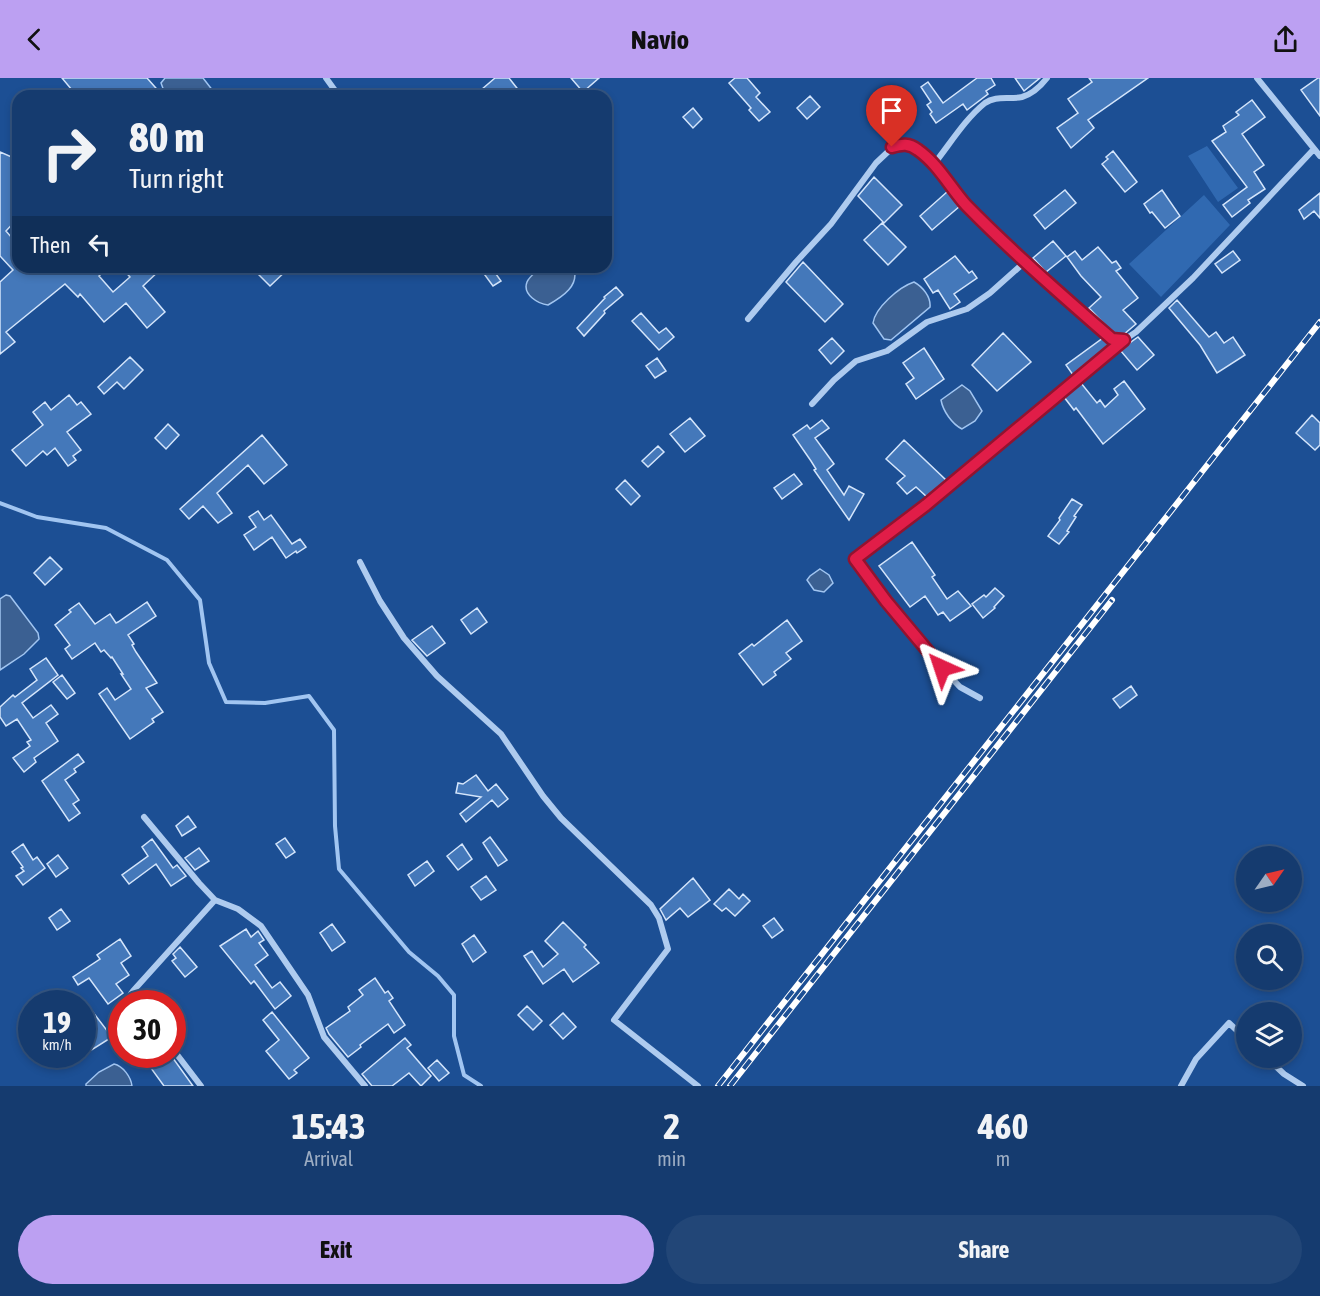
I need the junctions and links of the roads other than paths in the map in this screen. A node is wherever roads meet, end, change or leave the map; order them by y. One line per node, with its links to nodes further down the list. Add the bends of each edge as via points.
1 (1047, 78): 5 (street, via 1037,90 1021,98 1000,97 987,102)
2 (1257, 78): 3 (street)
3 (1314, 149): 4 (street); 8 (street, via 1194,278)
4 (1320, 156)
5 (934, 164): 6 (street, via 965,204); 7 (street, via 917,148 904,144 892,147)
6 (1026, 261): 8 (street, via 1112,339); 9 (street, via 967,309 927,322 887,351 856,361)
7 (748, 319)
8 (1124, 340): 11 (street, via 855,559 942,668 960,687)
9 (812, 405)
10 (360, 562): 20 (street, via 404,638 437,676 501,734 561,818 651,905 668,949 614,1020)
11 (980, 698)
12 (144, 818): 13 (street)
13 (216, 900): 14 (street); 19 (street, via 238,909 261,926 308,995 324,1037)
14 (134, 990)
15 (1236, 1030): 21 (street, via 1229,1023 1196,1059)
16 (186, 1066): 18 (street)
17 (1278, 1068): 22 (street)
18 (201, 1086)
19 (365, 1086)
20 (698, 1086)
21 (1181, 1086)
22 (1303, 1086)

